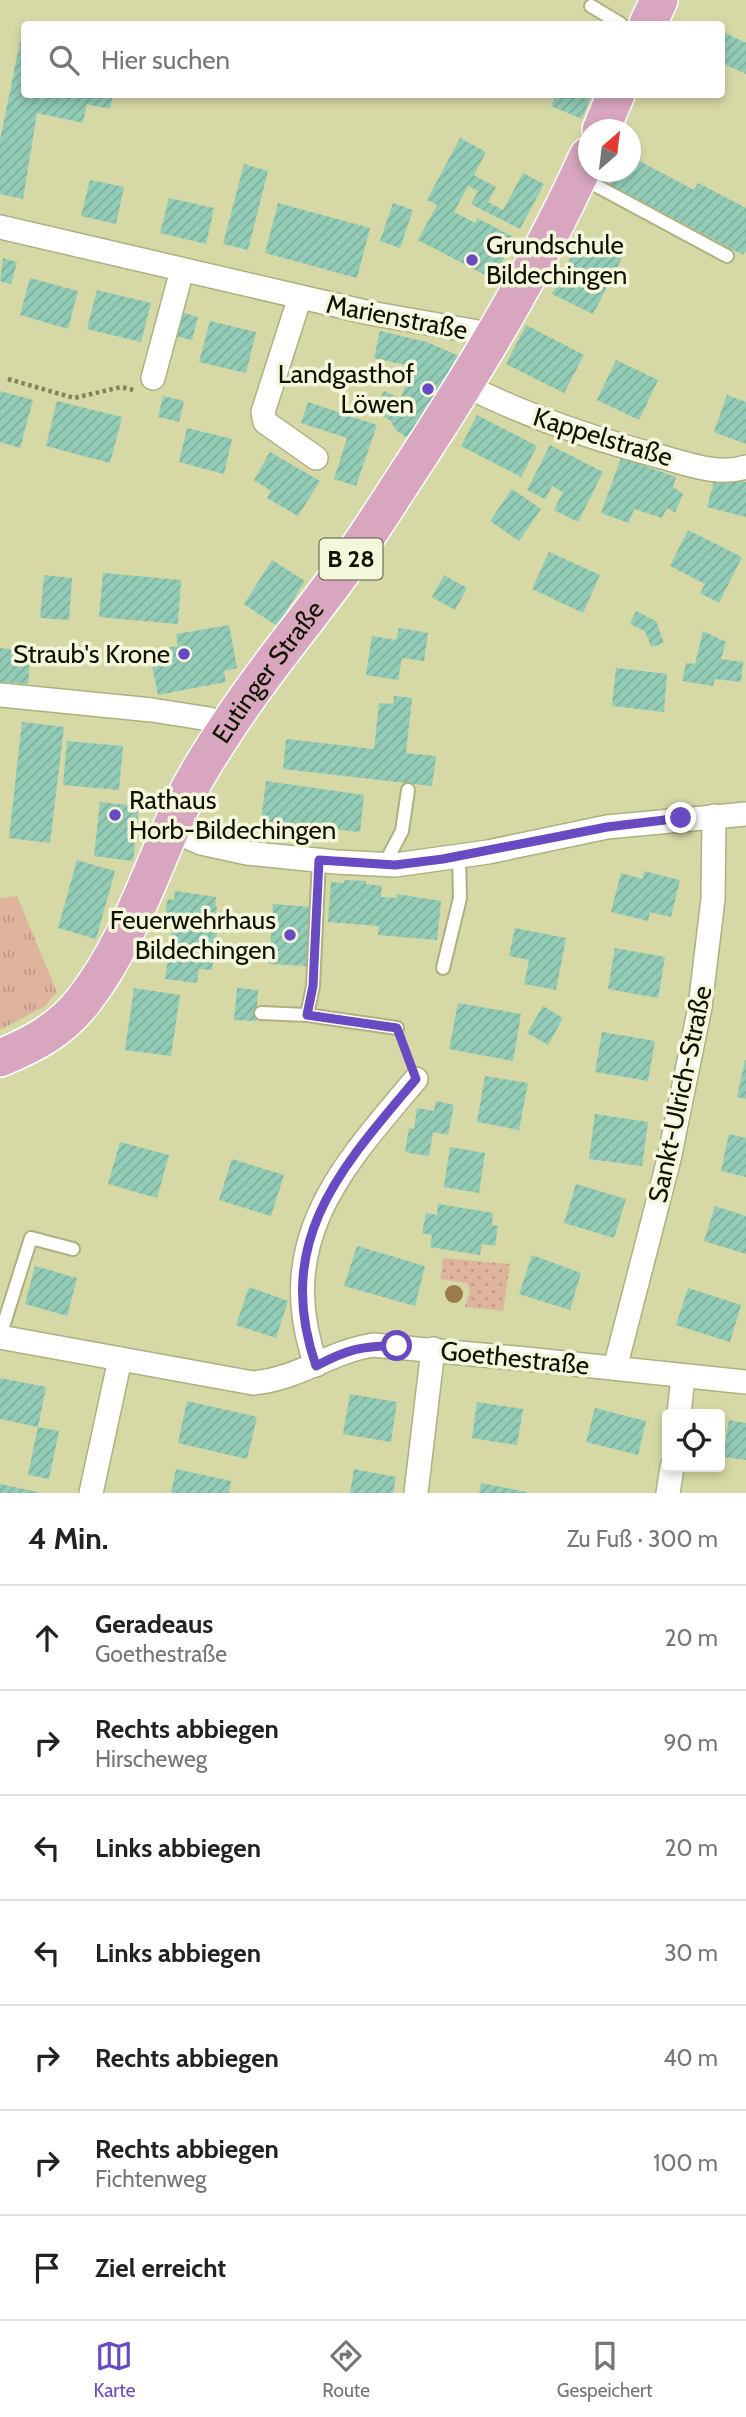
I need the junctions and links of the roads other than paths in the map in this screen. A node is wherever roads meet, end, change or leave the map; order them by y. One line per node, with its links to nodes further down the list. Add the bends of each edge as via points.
1 (659, 0): 4 (main road)
2 (591, 6): 3 (lane)
3 (616, 21)
4 (649, 21)
5 (614, 98): 6 (main road)
6 (606, 119)
7 (578, 178): 13 (main road, Eutinger Straße / B 28)
8 (609, 182): 10 (lane)
9 (0, 227): 11 (street, Marienstraße)
10 (727, 256)
11 (182, 270): 12 (street, Marienstraße); 14 (street)
12 (300, 297): 13 (street, Marienstraße); 16 (street, Marienstraße, via 263,412 265,422)
13 (495, 335): 15 (main road, Eutinger Straße / B 28)
14 (146, 384)
15 (465, 385): 17 (street, Kappelstraße, via 534,416 649,453 715,469); 19 (main road, Eutinger Straße / B 28, via 344,569)
16 (316, 458)
17 (746, 467)
18 (0, 695): 19 (street, via 186,715)
19 (227, 727): 23 (main road, Eutinger Straße / B 28)
20 (408, 790): 26 (lane, via 402,831)
21 (746, 814): 22 (street)
22 (714, 816): 24 (street, via 607,827); 38 (street, Sankt-Ulrich-Straße, via 713,899 696,1029 669,1159)
23 (171, 830): 25 (street, via 226,849); 31 (main road, Eutinger Straße / B 28, via 120,943 85,1000 53,1032)
24 (459, 856): 26 (street); 27 (lane, via 460,898)
25 (319, 860): 26 (street); 29 (lane, via 313,986)
26 (384, 865)
27 (443, 968)
28 (261, 1013): 29 (lane)
29 (307, 1015): 30 (lane)
30 (397, 1028)
31 (0, 1058)
32 (416, 1079): 37 (street, via 336,1182 312,1228 301,1285 307,1340)
33 (73, 1249): 34 (lane, via 31,1238)
34 (0, 1337): 36 (street, Goethestraße)
35 (433, 1349): 37 (street, Goethestraße, via 373,1345 353,1348); 38 (street, Goethestraße); 44 (street)
36 (120, 1359): 37 (street, Goethestraße, via 253,1383); 43 (street)
37 (316, 1366)
38 (615, 1368): 39 (street, Goethestraße)
39 (683, 1376): 40 (street, Goethestraße); 41 (street)
40 (746, 1382)
41 (680, 1409)
42 (671, 1472): 45 (street)
43 (91, 1493)
44 (416, 1493)
45 (668, 1493)

